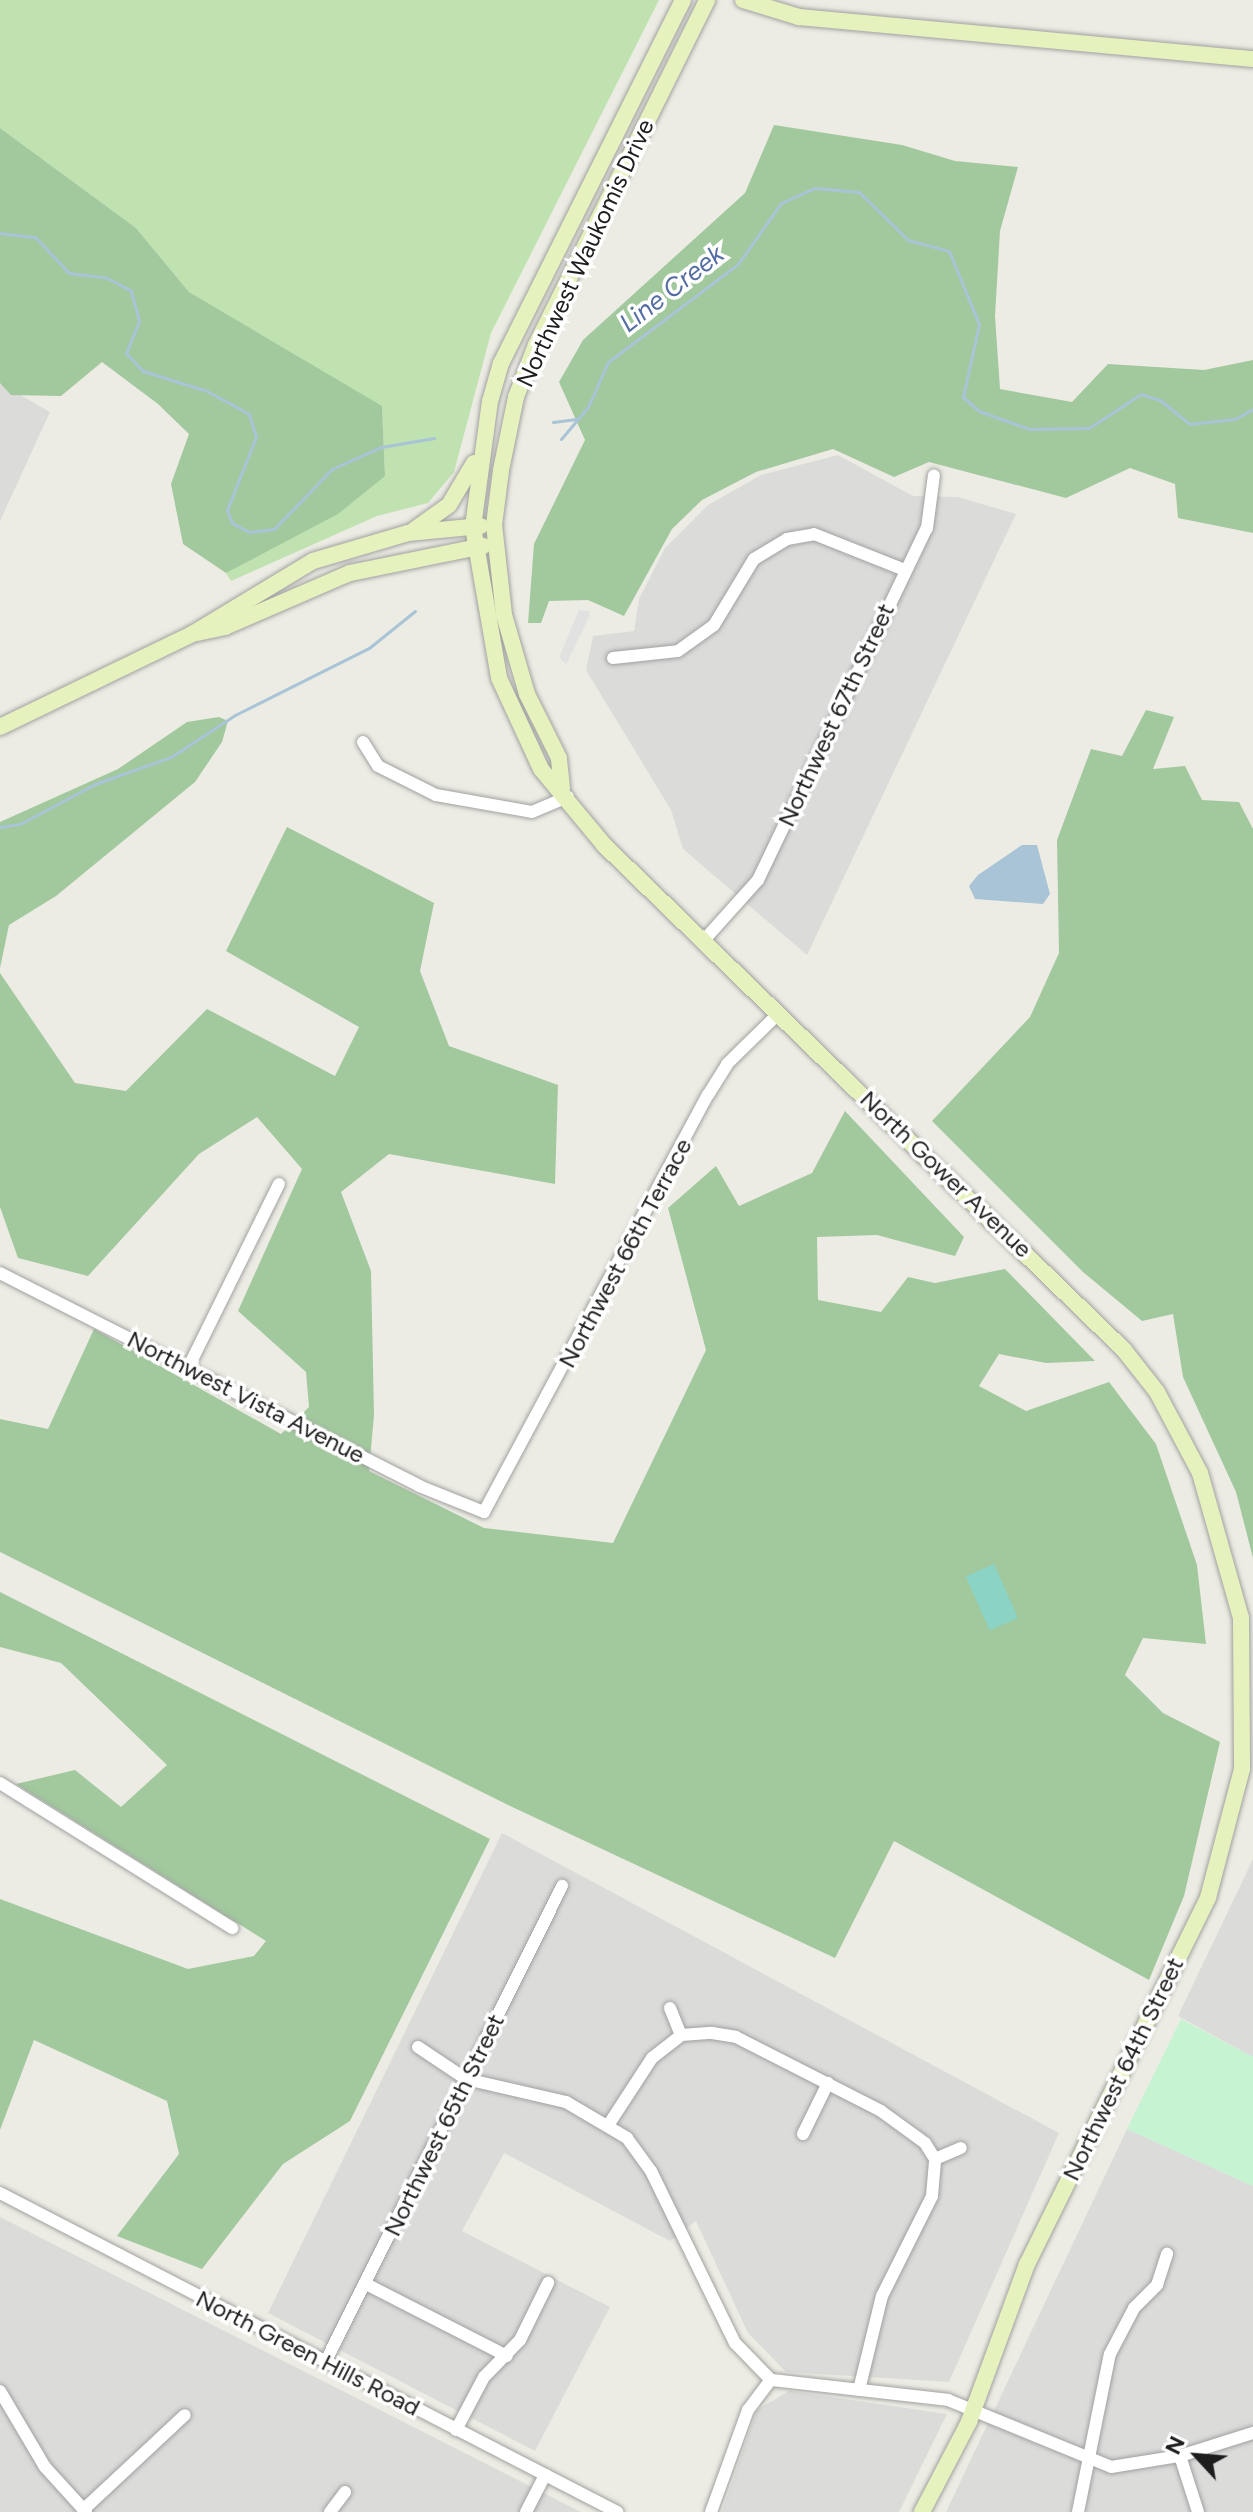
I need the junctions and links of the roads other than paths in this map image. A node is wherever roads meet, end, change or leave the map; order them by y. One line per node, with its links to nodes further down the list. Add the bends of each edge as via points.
1 (683, 0): 5 (main road, Northwest Waukomis Drive)
2 (707, 0): 8 (main road, Northwest Waukomis Drive, via 536,345 516,397)
3 (743, 0): 4 (main road, via 811,18)
4 (1253, 59)
5 (501, 363): 6 (main road, North Gower Avenue)
6 (479, 454): 9 (main road, North Gower Avenue); 10 (main road, via 449,505)
7 (934, 475): 13 (street, Northwest 67th Street, via 932,514)
8 (494, 525): 9 (main road); 11 (main road, North Gower Avenue)
9 (473, 527): 10 (main road); 12 (main road, North Gower Avenue)
10 (408, 533): 14 (main road, via 313,561)
11 (496, 545): 12 (main road); 18 (main road, North Gower Avenue, via 518,669 559,758)
12 (475, 547): 14 (main road, via 350,573 225,627); 18 (main road, North Gower Avenue, via 499,678 541,769)
13 (905, 570): 15 (street, via 814,534 787,539 754,559 714,625 678,651); 19 (street, Northwest 67th Street, via 758,880)
14 (192, 634): 16 (main road)
15 (613, 658)
16 (0, 727)
17 (363, 742): 18 (street, via 378,766 436,795 532,812)
18 (565, 792): 19 (main road, North Gower Avenue, via 604,845)
19 (705, 939): 20 (main road, North Gower Avenue)
20 (778, 1014): 24 (street, Northwest 66th Terrace, via 727,1064 708,1095); 25 (main road, North Gower Avenue, via 1070,1293 1157,1392 1200,1473)
21 (279, 1184): 23 (street)
22 (0, 1273): 23 (street, Northwest Vista Avenue)
23 (189, 1366): 24 (street, Northwest Vista Avenue, via 459,1506 476,1513)
24 (492, 1507)
25 (1247, 1618): 47 (main road, Northwest 64th Street, via 1242,1769 1208,1898 1027,2264)
26 (0, 1783): 28 (street)
27 (562, 1886): 32 (street, Northwest 65th Street)
28 (232, 1928)
29 (670, 2008): 30 (street)
30 (681, 2035): 33 (street, via 736,2037); 34 (street, via 652,2058)
31 (418, 2047): 32 (street)
32 (466, 2079): 34 (street, via 566,2102); 41 (street, Northwest 65th Street)
33 (828, 2083): 35 (street); 37 (street, via 881,2111 925,2143)
34 (609, 2124): 44 (street, via 651,2171 735,2343)
35 (803, 2134)
36 (961, 2148): 37 (street)
37 (935, 2159): 45 (street, via 932,2196 882,2296)
38 (0, 2193): 43 (street, North Green Hills Road)
39 (1167, 2254): 52 (street, via 1157,2285 1134,2308 1110,2354)
40 (548, 2283): 42 (street)
41 (366, 2284): 42 (street); 43 (street, Northwest 65th Street)
42 (507, 2356): 49 (street, via 484,2377)
43 (325, 2363): 49 (street, North Green Hills Road)
44 (771, 2380): 45 (street); 59 (street, via 748,2410)
45 (859, 2390): 47 (street, via 948,2400)
46 (0, 2391): 55 (street, via 45,2467)
47 (973, 2411): 52 (street); 60 (main road, Northwest 64th Street)
48 (185, 2415): 55 (street)
49 (456, 2430): 53 (street, North Green Hills Road)
50 (1253, 2433): 51 (street)
51 (1180, 2456): 52 (street, via 1111,2467); 62 (street)
52 (1086, 2459): 61 (street)
53 (545, 2475): 57 (street); 58 (street, North Green Hills Road)
54 (345, 2492): 56 (street)
55 (85, 2511)
56 (330, 2512)
57 (526, 2512)
58 (617, 2512)
59 (711, 2512)
60 (922, 2512)
61 (1078, 2512)
62 (1198, 2512)

